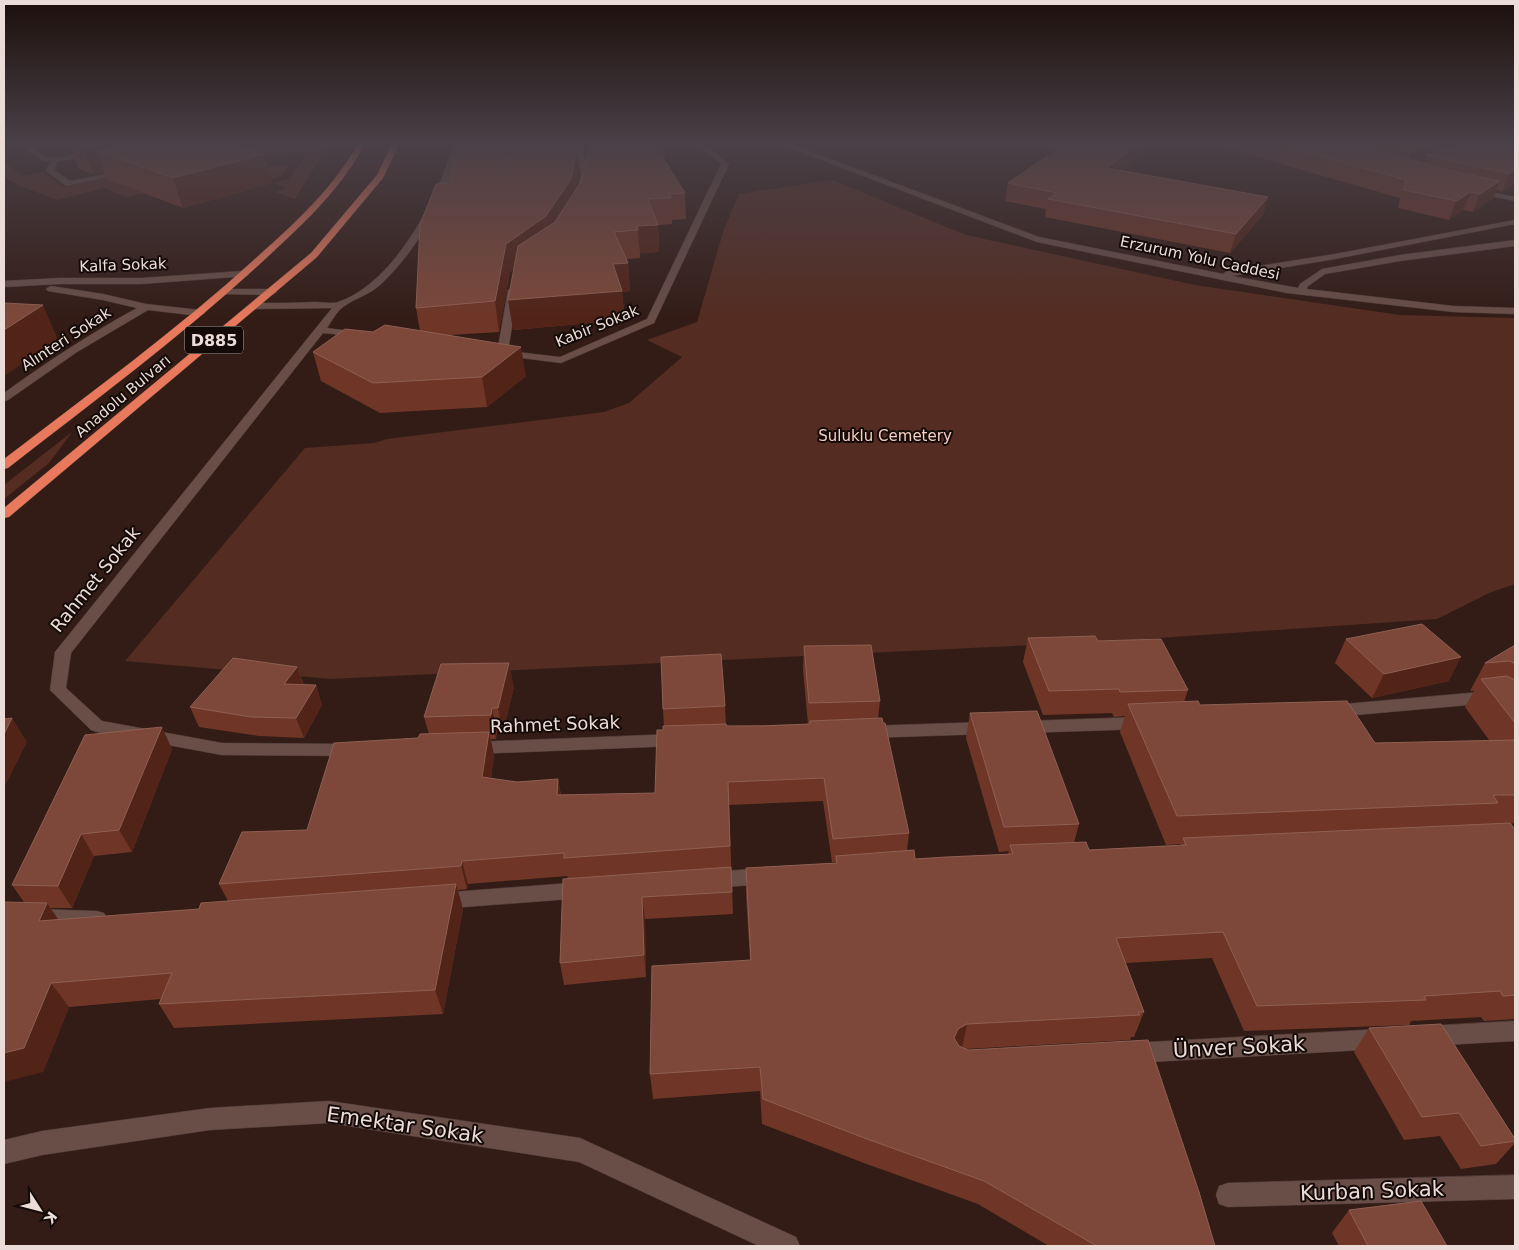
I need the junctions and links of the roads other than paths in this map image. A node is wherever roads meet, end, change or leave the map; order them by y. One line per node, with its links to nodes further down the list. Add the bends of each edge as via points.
1 (322, 200): 10 (highway, Anadolu Bulvarı / D885)
2 (361, 200): 15 (highway, Anadolu Bulvarı / D885, via 314,255)
3 (436, 200): 17 (street, via 407,248 375,285)
4 (708, 200): 12 (street, Kabir Sokak, via 651,321 561,360 497,352)
5 (933, 200): 11 (street, Erzurum Yolu Caddesi, via 1036,239)
6 (1515, 222): 8 (street)
7 (1515, 243): 9 (street)
8 (1389, 245): 9 (street); 11 (street, via 1283,266)
9 (1410, 257): 16 (street, via 1322,272 1303,286)
10 (244, 274): 13 (street, Kalfa Sokak); 14 (highway, Anadolu Bulvarı / D885)
11 (1214, 275): 16 (street, Erzurum Yolu Caddesi)
12 (515, 281)
13 (4, 285): 19 (street, Kalfa Sokak, via 66,291)
14 (224, 292): 15 (street); 21 (highway, Anadolu Bulvarı / D885)
15 (272, 292): 18 (highway, Anadolu Bulvarı / D885)
16 (1302, 292): 20 (street, Erzurum Yolu Caddesi, via 1453,309)
17 (339, 305): 18 (street); 22 (street)
18 (254, 306): 26 (highway, Anadolu Bulvarı / D885)
19 (146, 307): 21 (street, Kalfa Sokak); 24 (street, Alınteri Sokak, via 59,358)
20 (1515, 311)
21 (200, 313): 25 (highway, Anadolu Bulvarı / D885)
22 (320, 330): 23 (street); 33 (street, Rahmet Sokak, via 63,652 58,690 97,726 222,748)
23 (368, 336)
24 (4, 398)
25 (4, 465)
26 (4, 514)
27 (1515, 709): 28 (street, via 1493,697)
28 (1319, 712)
29 (1163, 722): 30 (street)
30 (849, 733)
31 (692, 739): 32 (street, Rahmet Sokak)
32 (456, 748)
33 (368, 750)
34 (784, 875): 35 (street)
35 (695, 882)
36 (606, 888): 37 (street)
37 (418, 902)
38 (4, 916): 39 (street)
39 (111, 919)
40 (1515, 1030): 41 (street, Ünver Sokak)
41 (1116, 1054)
42 (4, 1152): 45 (street, Emektar Sokak, via 42,1143 210,1119 329,1112 580,1150)
43 (1515, 1187): 44 (street, Kurban Sokak)
44 (1228, 1195)
45 (787, 1246)

